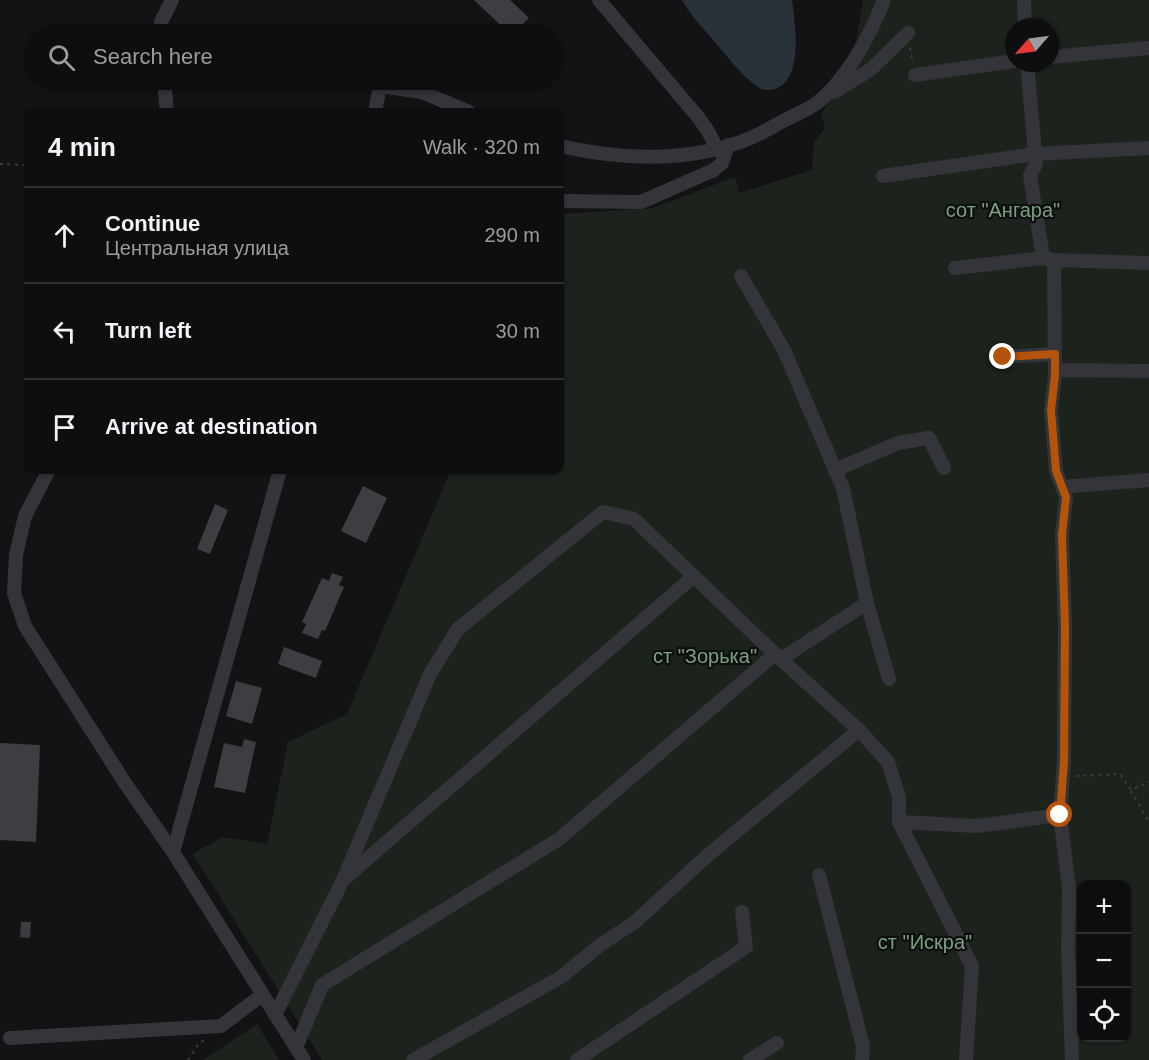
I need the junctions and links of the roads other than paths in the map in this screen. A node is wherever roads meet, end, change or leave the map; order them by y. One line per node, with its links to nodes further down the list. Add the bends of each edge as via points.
1 (172, 0): 6 (street)
2 (599, 0): 20 (street)
3 (885, 0): 16 (street, via 844,75)
4 (1024, 0): 5 (street)
5 (1025, 18)
6 (161, 24)
7 (908, 33): 16 (street, via 870,70)
8 (1149, 48): 9 (street)
9 (1059, 56)
10 (1005, 62): 12 (street)
11 (1028, 72): 23 (street)
12 (915, 75)
13 (165, 90): 17 (street)
14 (379, 90): 18 (street)
15 (408, 90): 19 (street)
16 (814, 104): 20 (street, via 753,137)
17 (167, 108)
18 (376, 108)
19 (460, 108)
20 (722, 146): 21 (street, via 673,157 598,155); 25 (street, via 722,163 714,170 641,202)
21 (564, 147)
22 (1149, 148): 23 (street)
23 (1035, 154): 24 (street); 26 (street, via 1036,164 1030,175)
24 (883, 176)
25 (564, 201)
26 (1049, 259): 27 (street); 28 (street); 30 (street)
27 (1149, 263)
28 (955, 268)
29 (741, 276): 35 (street, via 784,350)
30 (1055, 354): 31 (street); 32 (street)
31 (1003, 357)
32 (1055, 370): 33 (street); 39 (street, via 1051,410 1056,471)
33 (1149, 371)
34 (944, 468): 35 (street, via 928,438 898,443)
35 (835, 470): 41 (street, via 843,488)
36 (47, 474): 47 (street, via 25,516 16,555 14,593 25,626)
37 (279, 474): 47 (street)
38 (1149, 480): 39 (street)
39 (1062, 487): 45 (street, via 1066,497 1062,535 1065,627)
40 (694, 576): 42 (street); 49 (street); 49 (street, via 634,519 603,512 459,629 430,674)
41 (867, 603): 42 (street); 43 (street)
42 (778, 657): 44 (street); 55 (street, via 560,839 322,985)
43 (889, 679)
44 (859, 730): 46 (street, via 888,762 899,797); 56 (street, via 708,855 635,922 561,977)
45 (1060, 815): 46 (street, via 977,826); 61 (street, via 1069,888)
46 (899, 822): 60 (street, via 972,966)
47 (173, 852): 51 (street)
48 (819, 875): 59 (street, via 863,1046)
49 (343, 880): 52 (street)
50 (742, 912): 57 (street, via 746,947)
51 (262, 995): 52 (street); 53 (street, via 221,1026)
52 (275, 1015): 55 (street)
53 (10, 1038)
54 (777, 1043): 58 (street)
55 (300, 1054)
56 (413, 1060)
57 (577, 1060)
58 (750, 1060)
59 (862, 1060)
60 (966, 1060)
61 (1072, 1060)

